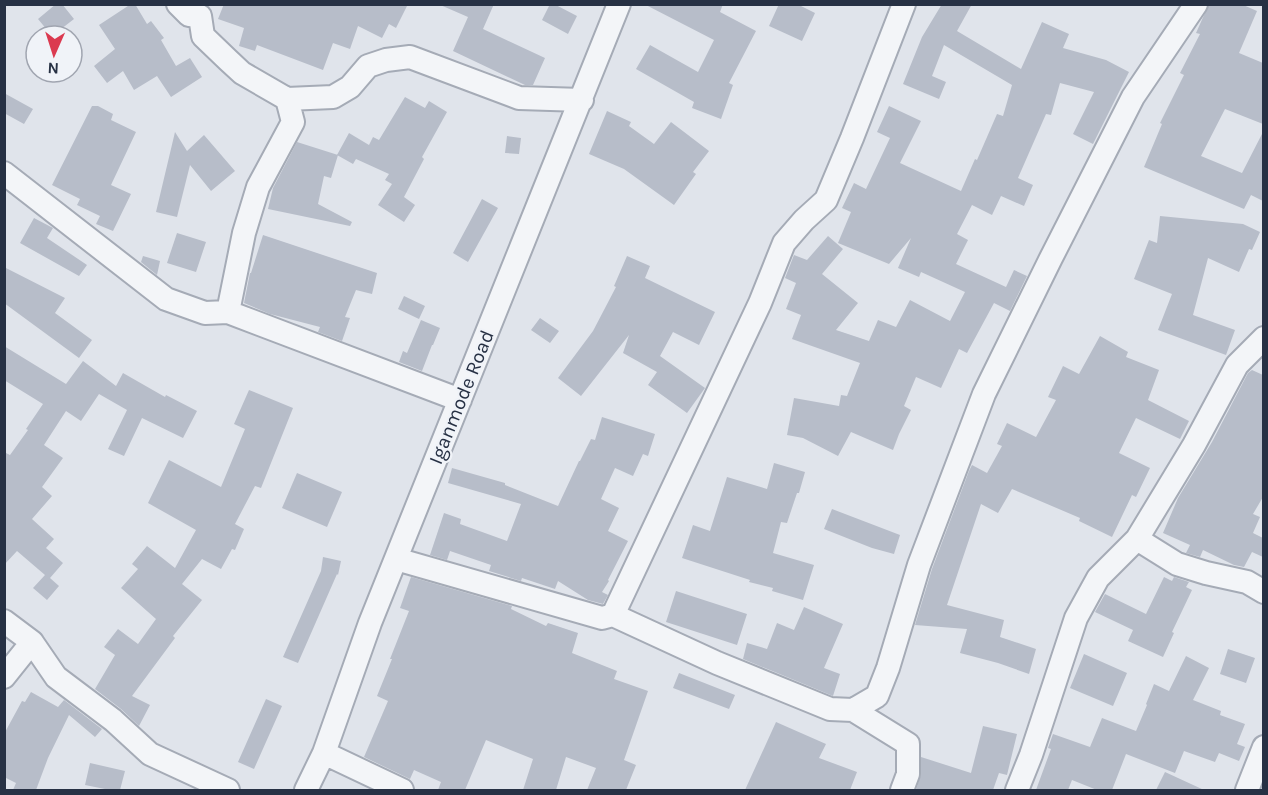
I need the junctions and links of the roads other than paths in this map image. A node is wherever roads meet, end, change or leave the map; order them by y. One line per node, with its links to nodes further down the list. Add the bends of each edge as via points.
1 (619, 4): 6 (street, Iganmode Road)
2 (904, 4): 14 (street, via 826,200 784,243 760,303)
3 (1196, 4): 18 (street, via 1133,97 984,394 919,565 877,696)
4 (185, 8): 5 (street, via 200,16 203,36 242,73)
5 (287, 99): 6 (street, via 333,97 350,87 368,66 410,57 519,98); 8 (street, via 293,122 258,187)
6 (582, 100): 10 (street, Iganmode Road)
7 (4, 173): 8 (street, via 166,299 205,313)
8 (228, 312): 10 (street)
9 (1263, 338): 11 (street, via 1237,365)
10 (460, 400): 12 (street, Iganmode Road)
11 (1137, 539): 13 (street, via 1177,564 1247,582); 25 (street, via 1098,578 1076,618)
12 (396, 559): 14 (street, via 602,618); 20 (street, Iganmode Road)
13 (1263, 592)
14 (614, 615): 18 (street, via 830,709)
15 (4, 621): 16 (street)
16 (32, 642): 17 (street); 21 (street, via 56,676 150,754)
17 (4, 677)
18 (854, 710): 24 (street, via 908,744 908,774)
19 (1263, 747): 26 (street)
20 (324, 753): 22 (street, Iganmode Road); 23 (street)
21 (228, 790)
22 (306, 790)
23 (402, 790)
24 (902, 790)
25 (1017, 790)
26 (1247, 790)

